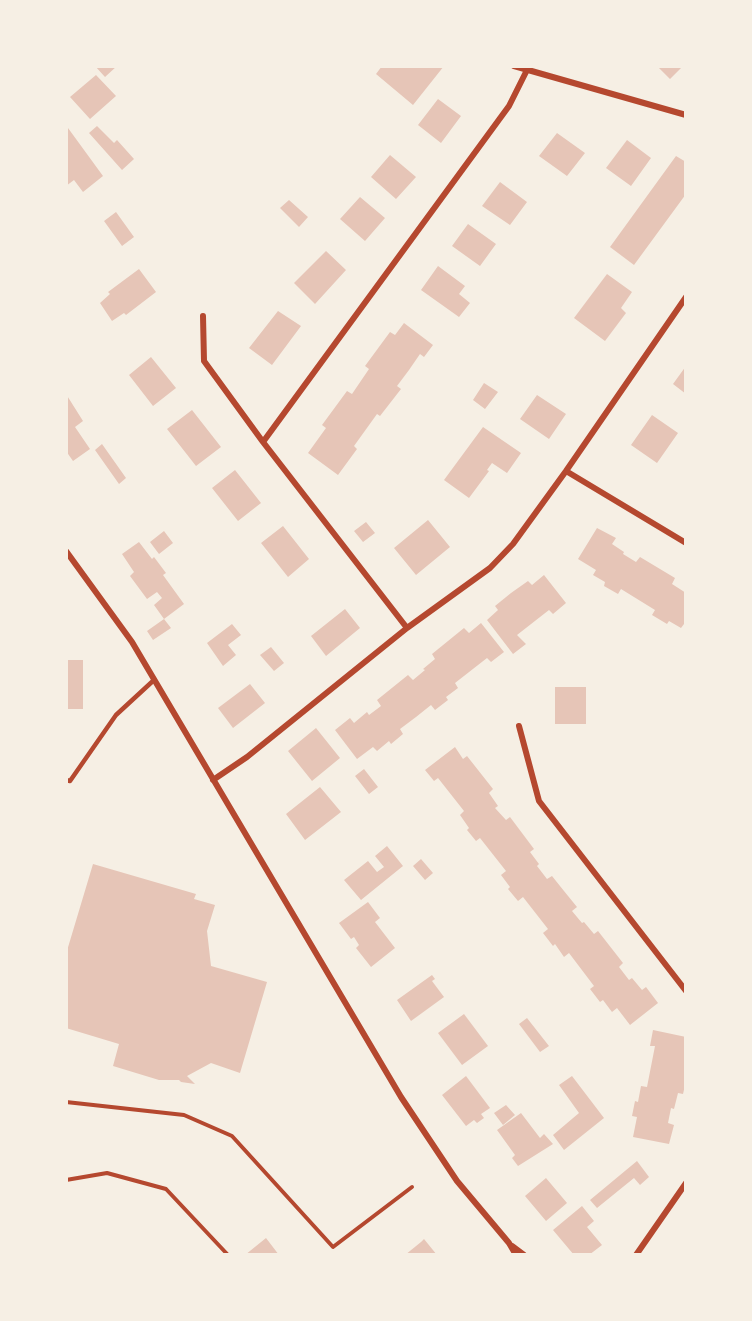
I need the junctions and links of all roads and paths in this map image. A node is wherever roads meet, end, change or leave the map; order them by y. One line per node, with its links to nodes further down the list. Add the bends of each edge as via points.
1 (514, 66): 2 (street)
2 (527, 70): 3 (street); 6 (street, via 509,106)
3 (686, 115)
4 (686, 297): 7 (street)
5 (203, 316): 6 (street, via 204,361)
6 (263, 442): 10 (street)
7 (566, 471): 8 (street); 10 (street, via 513,544 490,567)
8 (686, 543)
9 (66, 551): 11 (street, via 132,642)
10 (407, 628): 14 (street)
11 (154, 680): 13 (lane, via 116,715 70,781); 14 (street)
12 (519, 726): 15 (street, via 539,801)
13 (66, 780)
14 (213, 780): 21 (street, via 401,1097 457,1181)
15 (686, 991)
16 (66, 1102): 19 (path, via 184,1115 232,1136 333,1247)
17 (66, 1180): 22 (path, via 107,1173 166,1189)
18 (686, 1183): 20 (street)
19 (412, 1187)
20 (647, 1241): 25 (street); 26 (street)
21 (509, 1243): 23 (street); 24 (street)
22 (228, 1255)
23 (516, 1255)
24 (524, 1255)
25 (634, 1255)
26 (645, 1255)

